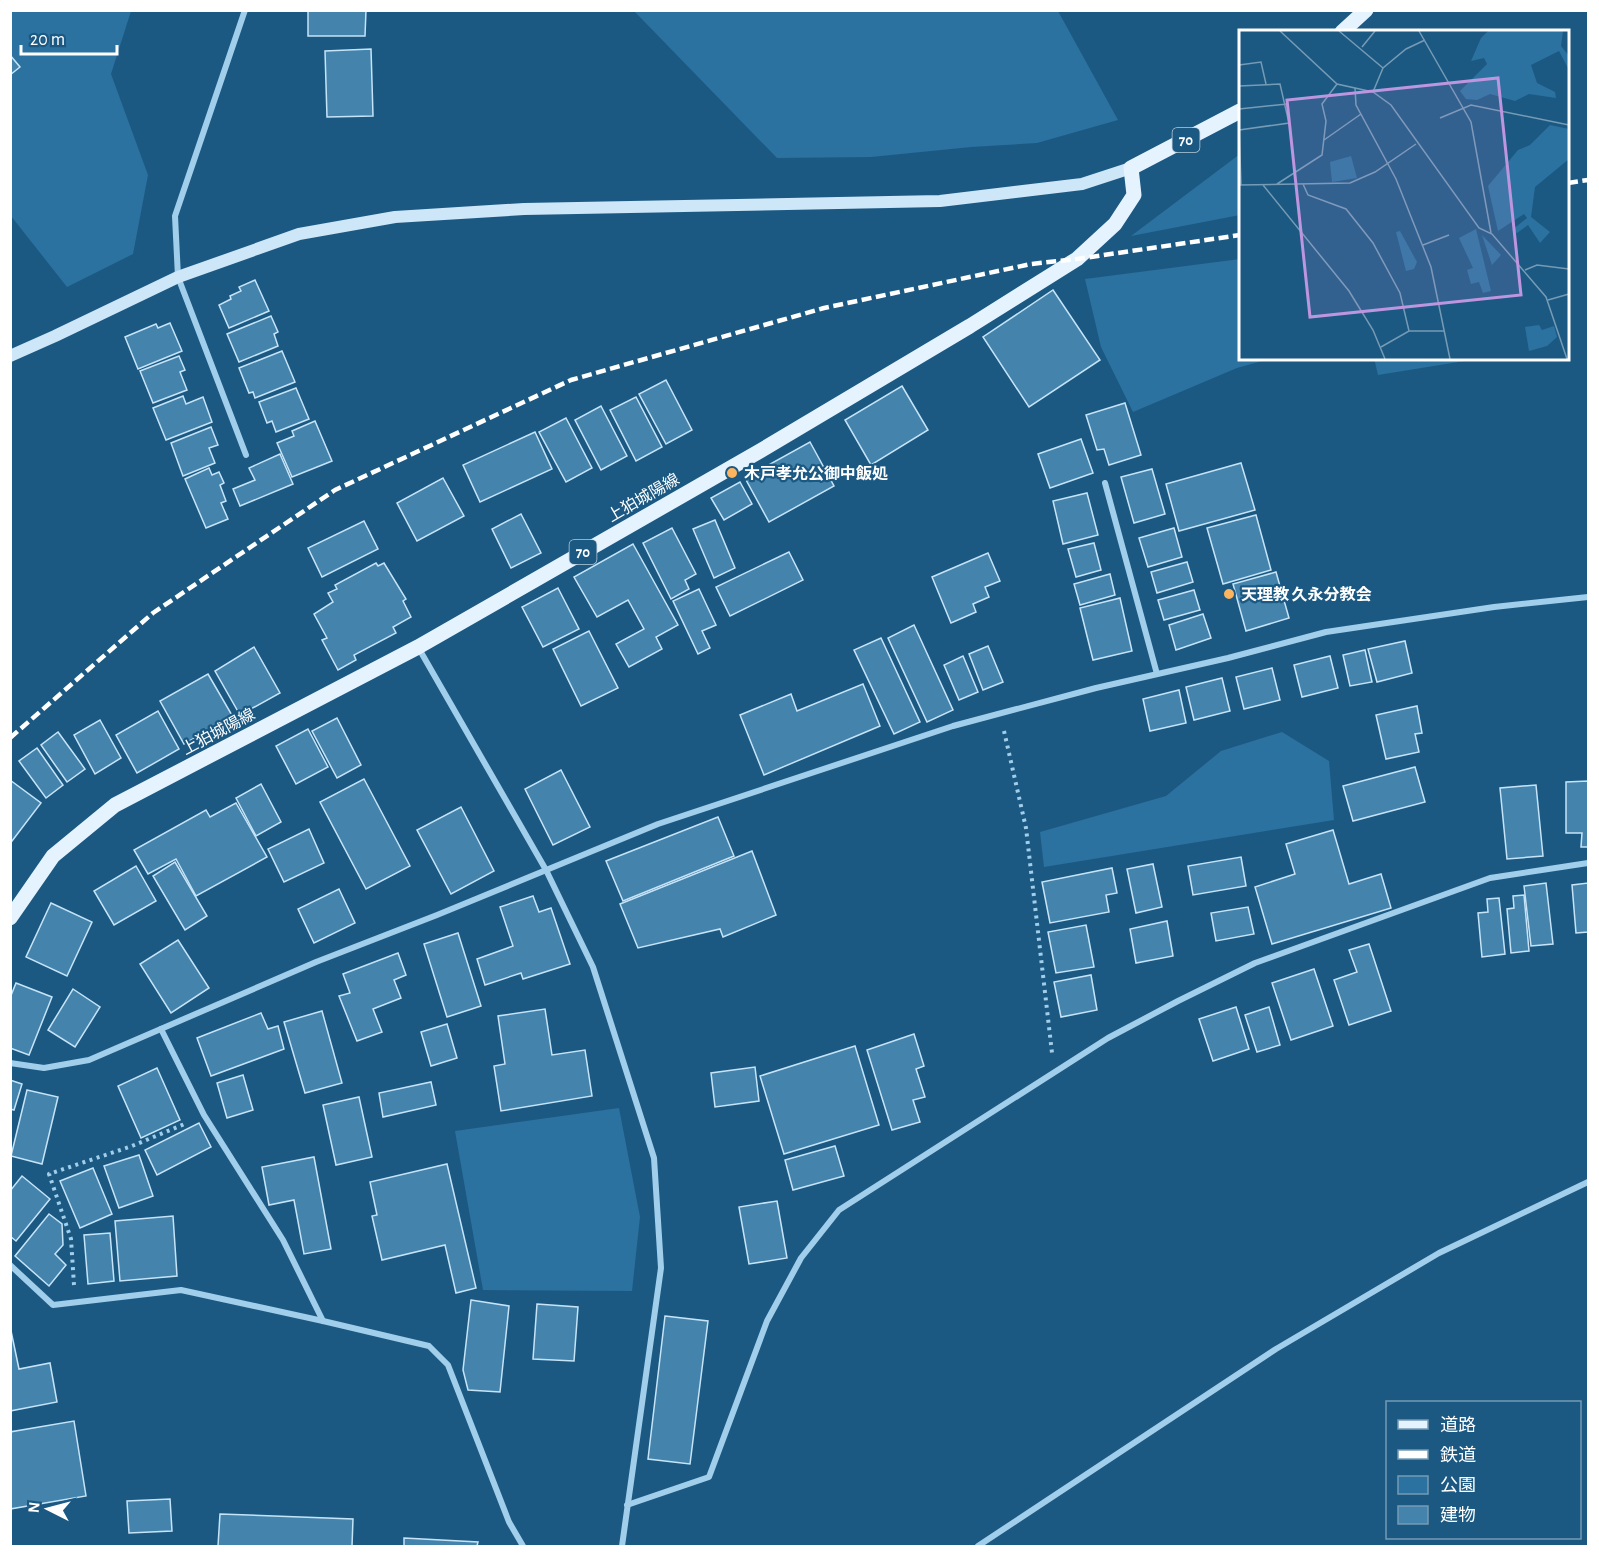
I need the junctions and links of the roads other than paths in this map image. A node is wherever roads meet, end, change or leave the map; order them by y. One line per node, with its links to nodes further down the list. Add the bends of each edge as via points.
1 (244, 10): 6 (street, via 175,216)
2 (1366, 10): 3 (main road)
3 (1344, 30)
4 (1239, 112): 5 (main road, 70)
5 (1131, 168): 6 (street, via 1082,184 940,201 524,209 395,217 299,234); 11 (main road, 上狛城陽線 / 70, via 1134,195 1115,224 1077,259 770,445)
6 (178, 277): 7 (street); 8 (street)
7 (10, 356)
8 (246, 455)
9 (1105, 483): 12 (street)
10 (1588, 597): 12 (street, via 1326,632)
11 (418, 647): 14 (street); 15 (main road, 上狛城陽線 / 70, via 115,806 53,856)
12 (1157, 674): 14 (street, via 941,730 658,824)
13 (1588, 863): 21 (street, via 1490,878 1256,963 1108,1038 839,1210 801,1258 767,1321 709,1477)
14 (546, 870): 16 (street); 21 (street, via 593,967 654,1158 661,1268)
15 (10, 918)
16 (161, 1029): 17 (street, via 89,1060 44,1068); 20 (street, via 204,1115 283,1240)
17 (10, 1063)
18 (1588, 1182): 24 (street, via 1439,1254 1276,1349)
19 (10, 1265): 20 (street, via 53,1305 181,1290)
20 (323, 1321): 22 (street, via 429,1346 448,1365 509,1522)
21 (627, 1505): 23 (street)
22 (523, 1546)
23 (622, 1546)
24 (978, 1546)

